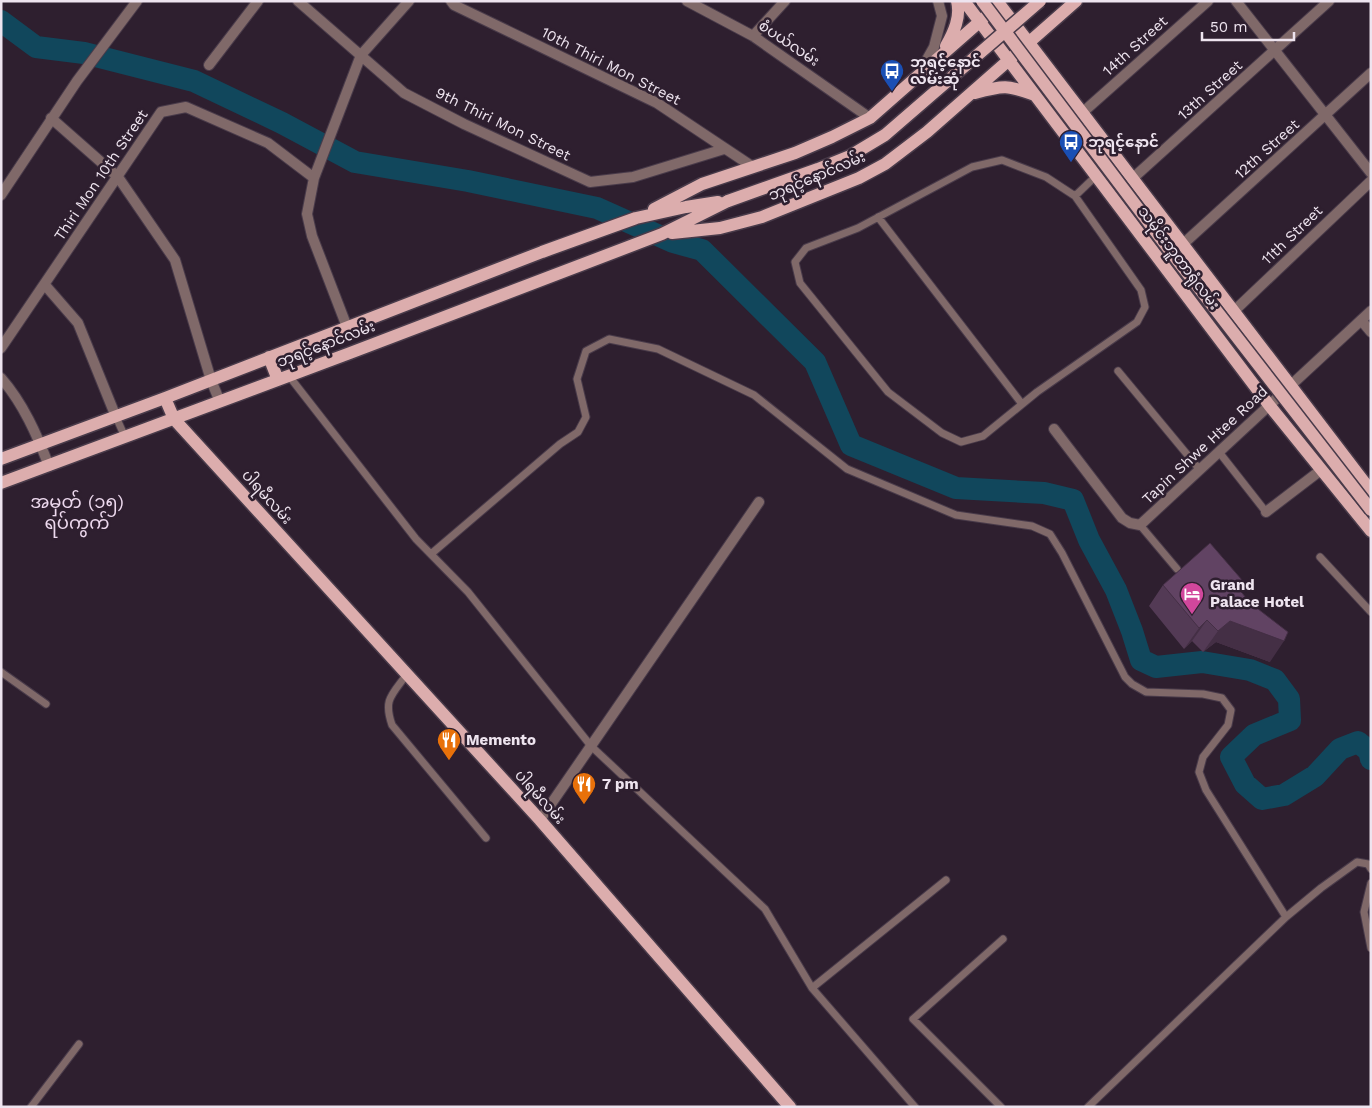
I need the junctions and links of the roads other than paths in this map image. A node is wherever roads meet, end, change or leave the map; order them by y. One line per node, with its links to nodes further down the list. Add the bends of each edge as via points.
1 (137, 1): 32 (street)
2 (258, 1): 25 (street)
3 (298, 1): 22 (street, 9th Thiri Mon Street)
4 (409, 1): 22 (street)
5 (451, 1): 34 (street, 10th Thiri Mon Street, via 657,103)
6 (687, 1): 19 (street, စံပယ်လမ်း)
7 (785, 1): 19 (street)
8 (938, 1): 27 (street, via 942,16 934,47)
9 (957, 1): 23 (main road, via 959,10 953,34)
10 (964, 1): 18 (main road, သမိုင်းဘူတာရုံလမ်း)
11 (982, 1): 80 (main road, bridge)
12 (1040, 1): 44 (main road, ဘုရင့်နောင်လမ်း, bridge, via 885,135 850,156)
13 (1076, 1): 20 (main road, ဘုရင့်နောင်လမ်း)
14 (1208, 1): 30 (street, 14th Street)
15 (1236, 1): 21 (street)
16 (1329, 1): 21 (street, 13th Street)
17 (999, 2): 18 (main road, ဘုရင့်နောင်လမ်း); 20 (main road, သမိုင်းဘူတာရုံလမ်း)
18 (980, 22): 23 (main road, ဘုရင့်နောင်လမ်း); 24 (main road, သမိုင်းဘူတာရုံလမ်း)
19 (753, 36): 33 (street, စံပယ်လမ်း)
20 (1029, 44): 24 (main road, ဘုရင့်နောင်လမ်း); 30 (main road, သမိုင်းဘူတာရုံလမ်း)
21 (1275, 51): 31 (street); 40 (street, 13th Street)
22 (361, 55): 34 (street, 9th Thiri Mon Street, via 404,93 590,182 633,177); 39 (street)
23 (940, 56): 27 (main road, ဘုရင့်နောင်လမ်း)
24 (1009, 61): 28 (main road, ဘုရင့်နောင်လမ်း); 29 (main road, သမိုင်းဘူတာရုံလမ်း)
25 (209, 65)
26 (1371, 73): 31 (street, 12th Street)
27 (916, 77): 33 (main road, ဘုရင့်နောင်လမ်း)
28 (972, 93): 29 (main road, via 999,86 1013,87); 47 (main road, ဘုရင့်နောင်လမ်း, via 885,164 859,178 762,218 720,228)
29 (1036, 96): 37 (main road, သမိုင်းဘူတာရုံလမ်း)
30 (1082, 113): 40 (main road, သမိုင်းဘူတာရုံလမ်း)
31 (1326, 116): 36 (street); 48 (street, 12th Street)
32 (51, 118): 38 (street); 42 (street)
33 (870, 118): 35 (main road, ဘုရင့်နောင်လမ်း, via 795,153)
34 (724, 148): 35 (street, 10th Thiri Mon Street)
35 (753, 168): 46 (main road, ဘုရင့်နောင်လမ်း, via 702,184)
36 (1371, 173)
37 (1097, 175): 43 (lane); 49 (main road, သမိုင်းဘူတာရုံလမ်း)
38 (118, 177): 39 (street, Thiri Mon 10th Street, via 161,112 186,107 268,143); 50 (street, Thiri Mon 10th Street); 61 (street, via 174,260)
39 (314, 178): 54 (street, via 307,214 310,229)
40 (1132, 179): 48 (main road, သမိုင်းဘူတာရုံလမ်း)
41 (1371, 181): 52 (street, 11th Street)
42 (1, 195)
43 (1076, 196): 45 (lane, via 1046,177 1002,160 972,166); 65 (lane, via 1140,290 1145,307 1137,322)
44 (728, 201): 46 (main road, ဘုရင့်နောင်လမ်း, via 686,206); 47 (main road, ဘုရင့်နောင်လမ်း)
45 (878, 217): 65 (lane); 65 (lane, via 806,248 796,262 800,283 888,392 942,433 961,442 983,436)
46 (636, 218): 54 (main road, ဘုရင့်နောင်လမ်း)
47 (662, 234): 60 (main road, ဘုရင့်နောင်လမ်း)
48 (1179, 242): 49 (main road); 52 (main road, သမိုင်းဘူတာရုံလမ်း)
49 (1156, 255): 66 (main road, သမိုင်းဘူတာရုံလမ်း)
50 (45, 285): 56 (street, Thiri Mon 10th Street); 67 (street, via 78,323)
51 (1371, 311): 53 (street, Tapin Shwe Htee Road)
52 (1233, 312): 62 (main road, သမိုင်းဘူတာရုံလမ်း)
53 (1361, 320): 55 (street); 62 (street, Tapin Shwe Htee Road)
54 (347, 327): 57 (main road, ဘုရင့်နောင်လမ်း)
55 (1371, 332)
56 (1, 348)
57 (269, 357): 60 (main road); 61 (main road, ဘုရင့်နောင်လမ်း)
58 (1118, 371): 75 (lane)
59 (1, 378): 71 (street, via 14,393)
60 (283, 378): 64 (main road, ဘုရင့်နောင်လမ်း); 84 (lane)
61 (212, 380): 63 (main road, ဘုရင့်နောင်လမ်း); 64 (street)
62 (1291, 386): 66 (street, Tapin Shwe Htee Road); 78 (main road, သမိုင်းဘူတာရုံလမ်း)
63 (165, 398): 67 (main road, ဘုရင့်နောင်လမ်း); 68 (main road, ပါရမီလမ်း)
64 (220, 402): 68 (main road, ဘုရင့်နောင်လမ်း)
65 (1022, 404)
66 (1269, 405): 72 (street, Tapin Shwe Htee Road); 76 (main road, သမိုင်းဘူတာရုံလမ်း)
67 (116, 416): 70 (lane); 71 (main road, ဘုရင့်နောင်လမ်း)
68 (174, 419): 70 (main road, ဘုရင့်နောင်လမ်း); 89 (main road, ပါရမီလမ်း)
69 (1054, 429): 82 (street, via 1122,518)
70 (125, 437): 74 (main road, ဘုရင့်နောင်လမ်း)
71 (41, 445): 73 (main road, ဘုရင့်နောင်လမ်း); 74 (street)
72 (1219, 452): 75 (street, Tapin Shwe Htee Road); 81 (lane)
73 (1, 459)
74 (49, 466): 77 (main road, ဘုရင့်နောင်လမ်း)
75 (1200, 470): 82 (street, Tapin Shwe Htee Road)
76 (1321, 470): 81 (street); 83 (main road, သမိုင်းဘူတာရုံလမ်း)
77 (1, 483)
78 (1371, 491)
79 (759, 502): 91 (street)
80 (1371, 510)
81 (1266, 512)
82 (1140, 525): 86 (lane)
83 (1371, 531)
84 (431, 554): 91 (lane, via 468,592); 97 (lane, via 578,432 586,417 577,379 586,351 609,339 658,349 754,395 847,469 956,515 1032,526 1050,534 1125,677 1132,684 1146,692 1222,698 1231,710 1228,725 1203,757 1199,772 1206,790)
85 (1320, 557): 87 (lane)
86 (1177, 569)
87 (1371, 612)
88 (1, 672): 90 (lane)
89 (407, 674): 92 (main road, ပါရမီလမ်း); 93 (lane, via 388,701 387,711 392,725)
90 (46, 704)
91 (591, 746): 92 (street); 100 (lane, via 765,909)
92 (540, 820): 103 (main road, ပါရမီလမ်း)
93 (486, 838)
94 (1371, 869): 97 (lane, via 1368,864 1357,862)
95 (946, 880): 100 (lane)
96 (1371, 883): 99 (lane, via 1364,912)
97 (1286, 916): 106 (lane)
98 (1003, 939): 105 (lane, via 913,1020)
99 (1371, 948)
100 (812, 988): 104 (lane)
101 (79, 1044): 102 (lane)
102 (31, 1107)
103 (790, 1107)
104 (915, 1107)
105 (1001, 1107)
106 (1088, 1107)

